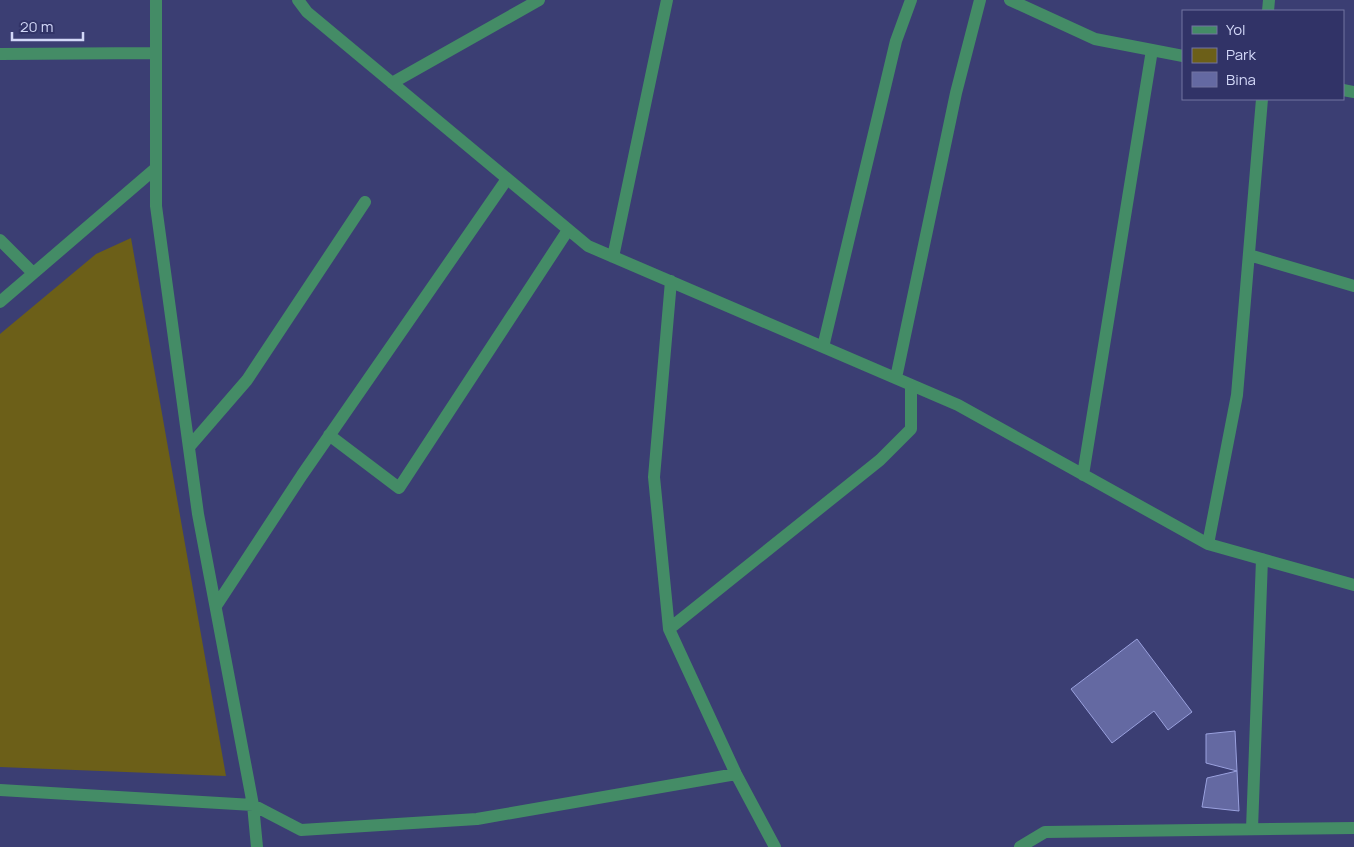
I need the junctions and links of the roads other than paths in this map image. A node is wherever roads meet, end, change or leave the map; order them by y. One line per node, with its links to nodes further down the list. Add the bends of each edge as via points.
1 (156, 0): 11 (street)
2 (298, 0): 13 (street, via 307,12)
3 (539, 0): 8 (street)
4 (667, 0): 21 (street)
5 (911, 0): 26 (street, via 896,41)
6 (980, 0): 27 (street, via 956,93)
7 (1010, 0): 9 (street, via 1095,39)
8 (518, 6): 13 (street)
9 (1152, 50): 12 (street); 31 (street)
10 (0, 54): 11 (street)
11 (156, 54): 15 (street)
12 (1182, 56)
13 (392, 83): 16 (street)
14 (1262, 100): 20 (street)
15 (156, 168): 22 (street); 30 (street, via 156,206)
16 (507, 179): 18 (street); 29 (street)
17 (365, 202): 30 (street, via 247,380)
18 (568, 230): 21 (street, via 588,246); 29 (street, via 399,488)
19 (0, 240): 22 (street)
20 (1248, 255): 24 (street); 32 (street, via 1237,395)
21 (613, 256): 23 (street)
22 (34, 274): 25 (street)
23 (671, 282): 26 (street); 36 (street, via 654,477)
24 (1354, 286)
25 (0, 302)
26 (823, 347): 27 (street)
27 (896, 378): 28 (street)
28 (912, 385): 31 (street, via 958,405); 36 (street, via 911,429 880,460)
29 (330, 435): 35 (street)
30 (189, 447): 35 (street)
31 (1083, 475): 32 (street)
32 (1208, 544): 33 (street)
33 (1262, 559): 34 (street); 41 (street)
34 (1354, 585)
35 (216, 606): 39 (street)
36 (669, 629): 37 (street)
37 (736, 774): 39 (street, via 477,820 301,830); 43 (street)
38 (0, 790): 39 (street)
39 (253, 805): 42 (street)
40 (1354, 828): 41 (street)
41 (1252, 829): 44 (street, via 1045,832)
42 (258, 847)
43 (775, 847)
44 (1020, 847)

